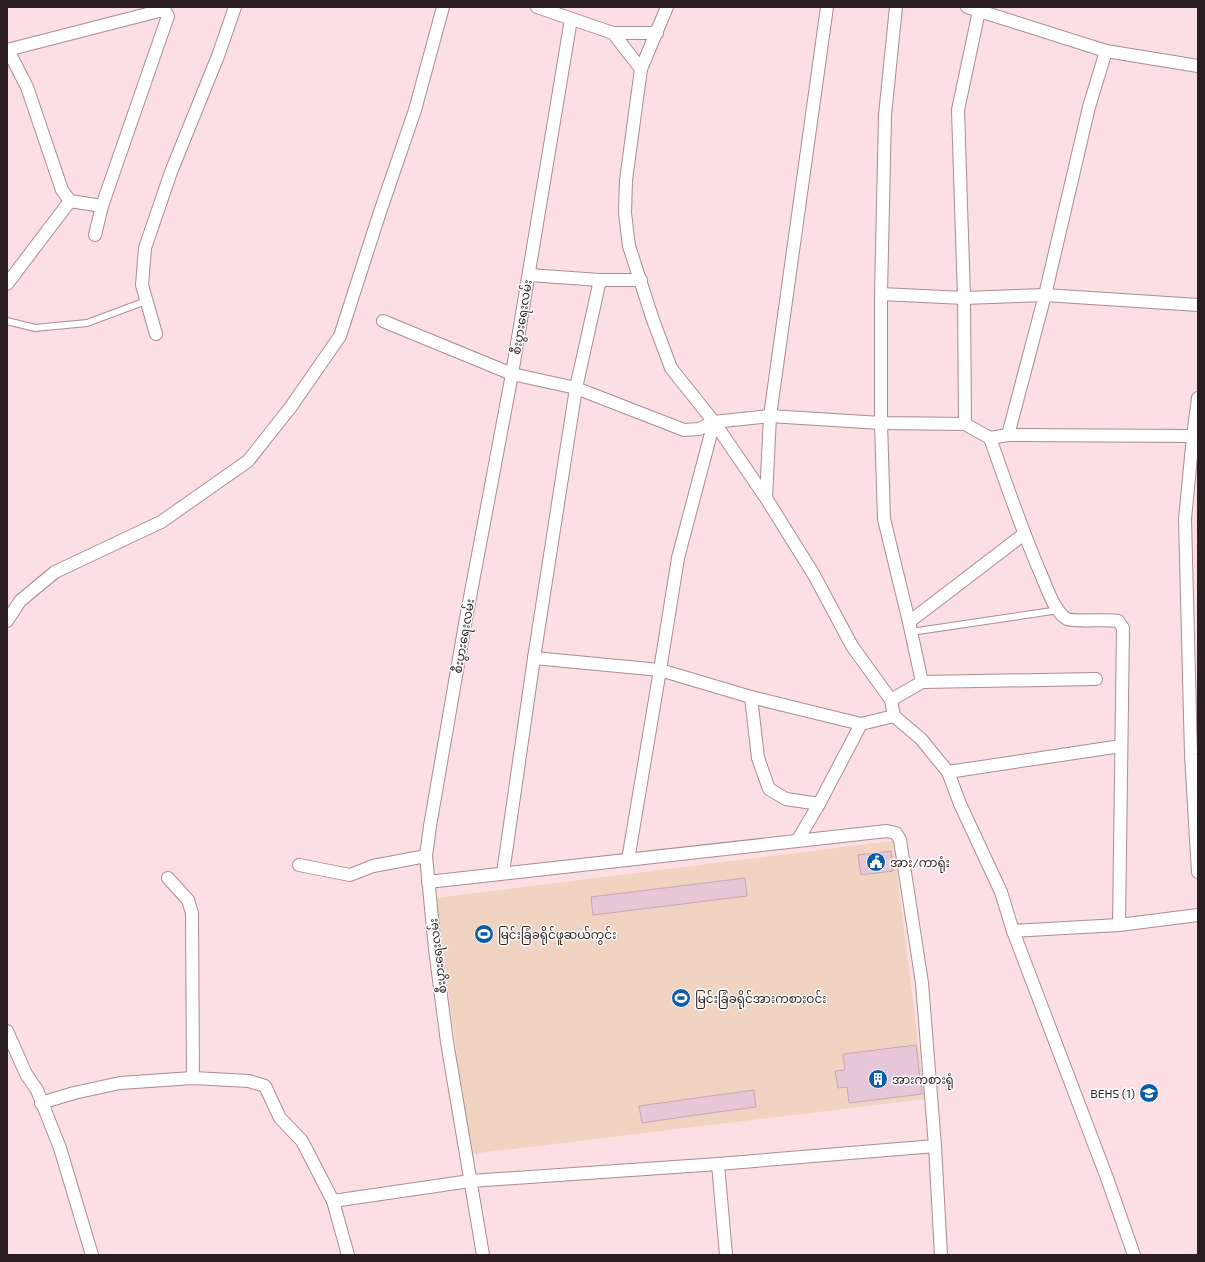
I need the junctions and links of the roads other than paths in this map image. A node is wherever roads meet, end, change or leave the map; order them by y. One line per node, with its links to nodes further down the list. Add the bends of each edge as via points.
1 (235, 7): 25 (street, via 218,56 170,172 145,248 142,285)
2 (443, 7): 43 (street, via 415,110 340,336 290,408 248,461 161,522 55,572 20,601)
3 (538, 7): 8 (street)
4 (667, 7): 10 (street)
5 (826, 7): 33 (street)
6 (896, 7): 22 (street, via 885,115)
7 (973, 9): 12 (street); 24 (street, via 958,110)
8 (571, 19): 9 (street); 18 (street, စီးပွားရေးလမ်း)
9 (613, 33): 10 (street); 14 (street)
10 (657, 33): 14 (street)
11 (7, 50): 15 (street, via 26,87 62,190); 16 (street, via 165,11 168,16)
12 (1106, 51): 13 (street); 23 (street, via 1089,107)
13 (1198, 66)
14 (642, 69): 20 (street, via 626,180 625,212 629,246)
15 (70, 201): 16 (street); 21 (street)
16 (102, 206): 17 (street)
17 (95, 235)
18 (529, 275): 19 (street); 30 (street, စီးပွားရေးလမ်း)
19 (600, 280): 20 (street); 31 (street)
20 (641, 280): 34 (street, via 671,368)
21 (7, 284)
22 (880, 294): 24 (street); 35 (street)
23 (1045, 295): 24 (street); 26 (street); 37 (street)
24 (964, 298): 36 (street)
25 (146, 301): 27 (lane, via 87,323 35,328); 29 (street)
26 (1198, 305)
27 (7, 320)
28 (383, 321): 30 (street)
29 (156, 334)
30 (512, 374): 31 (street); 57 (street, စီးပွားရေးလမ်း, via 465,624)
31 (576, 388): 34 (street, via 684,430 699,429); 45 (street)
32 (1198, 403): 38 (street)
33 (770, 416): 34 (street); 35 (street); 40 (street)
34 (714, 422): 40 (street); 46 (street, via 678,558)
35 (881, 423): 36 (street); 44 (street, via 884,519)
36 (966, 424): 39 (street)
37 (1008, 435): 38 (street); 39 (street)
38 (1193, 436): 60 (street, via 1185,519 1191,755)
39 (990, 438): 41 (street)
40 (766, 498): 50 (street, via 814,575 852,646)
41 (1024, 534): 42 (street, via 1053,602); 44 (street)
42 (1059, 610): 44 (lane); 53 (street, via 1068,620 1118,621 1123,628)
43 (7, 621)
44 (910, 628): 48 (street)
45 (534, 658): 46 (street); 61 (street)
46 (660, 670): 49 (street); 58 (street)
47 (1096, 679): 48 (street)
48 (922, 682): 50 (street)
49 (750, 697): 52 (street); 55 (street, via 758,758 769,789 786,799)
50 (891, 700): 51 (street)
51 (894, 716): 52 (street); 54 (street, via 921,739)
52 (861, 724): 55 (street)
53 (1121, 746): 54 (street); 65 (street)
54 (948, 772): 66 (street, via 1001,892)
55 (819, 804): 56 (street)
56 (797, 841): 58 (street); 70 (street, via 887,831 896,833 900,840 922,983)
57 (426, 856): 59 (street, via 373,866 350,875); 63 (street, စီးပွားရေးလမ်း)
58 (628, 860): 61 (street)
59 (299, 866)
60 (1198, 872)
61 (502, 873): 63 (street)
62 (168, 878): 68 (street, via 188,900 192,913)
63 (428, 882): 72 (street, စီးပွားရေးလမ်း, via 447,1042)
64 (1198, 915): 65 (street)
65 (1118, 924): 66 (street)
66 (1013, 931): 79 (street)
67 (7, 1031): 69 (street)
68 (193, 1078): 69 (street, via 120,1083); 73 (street, via 250,1081 265,1086 280,1118 302,1141)
69 (41, 1103): 74 (street, via 60,1148)
70 (935, 1146): 71 (street); 78 (street)
71 (718, 1164): 72 (street); 77 (street)
72 (470, 1181): 73 (street); 76 (street, စီးပွားရေးလမ်း)
73 (333, 1202): 75 (street)
74 (92, 1255)
75 (348, 1255)
76 (484, 1255)
77 (726, 1255)
78 (940, 1255)
79 (1134, 1255)

